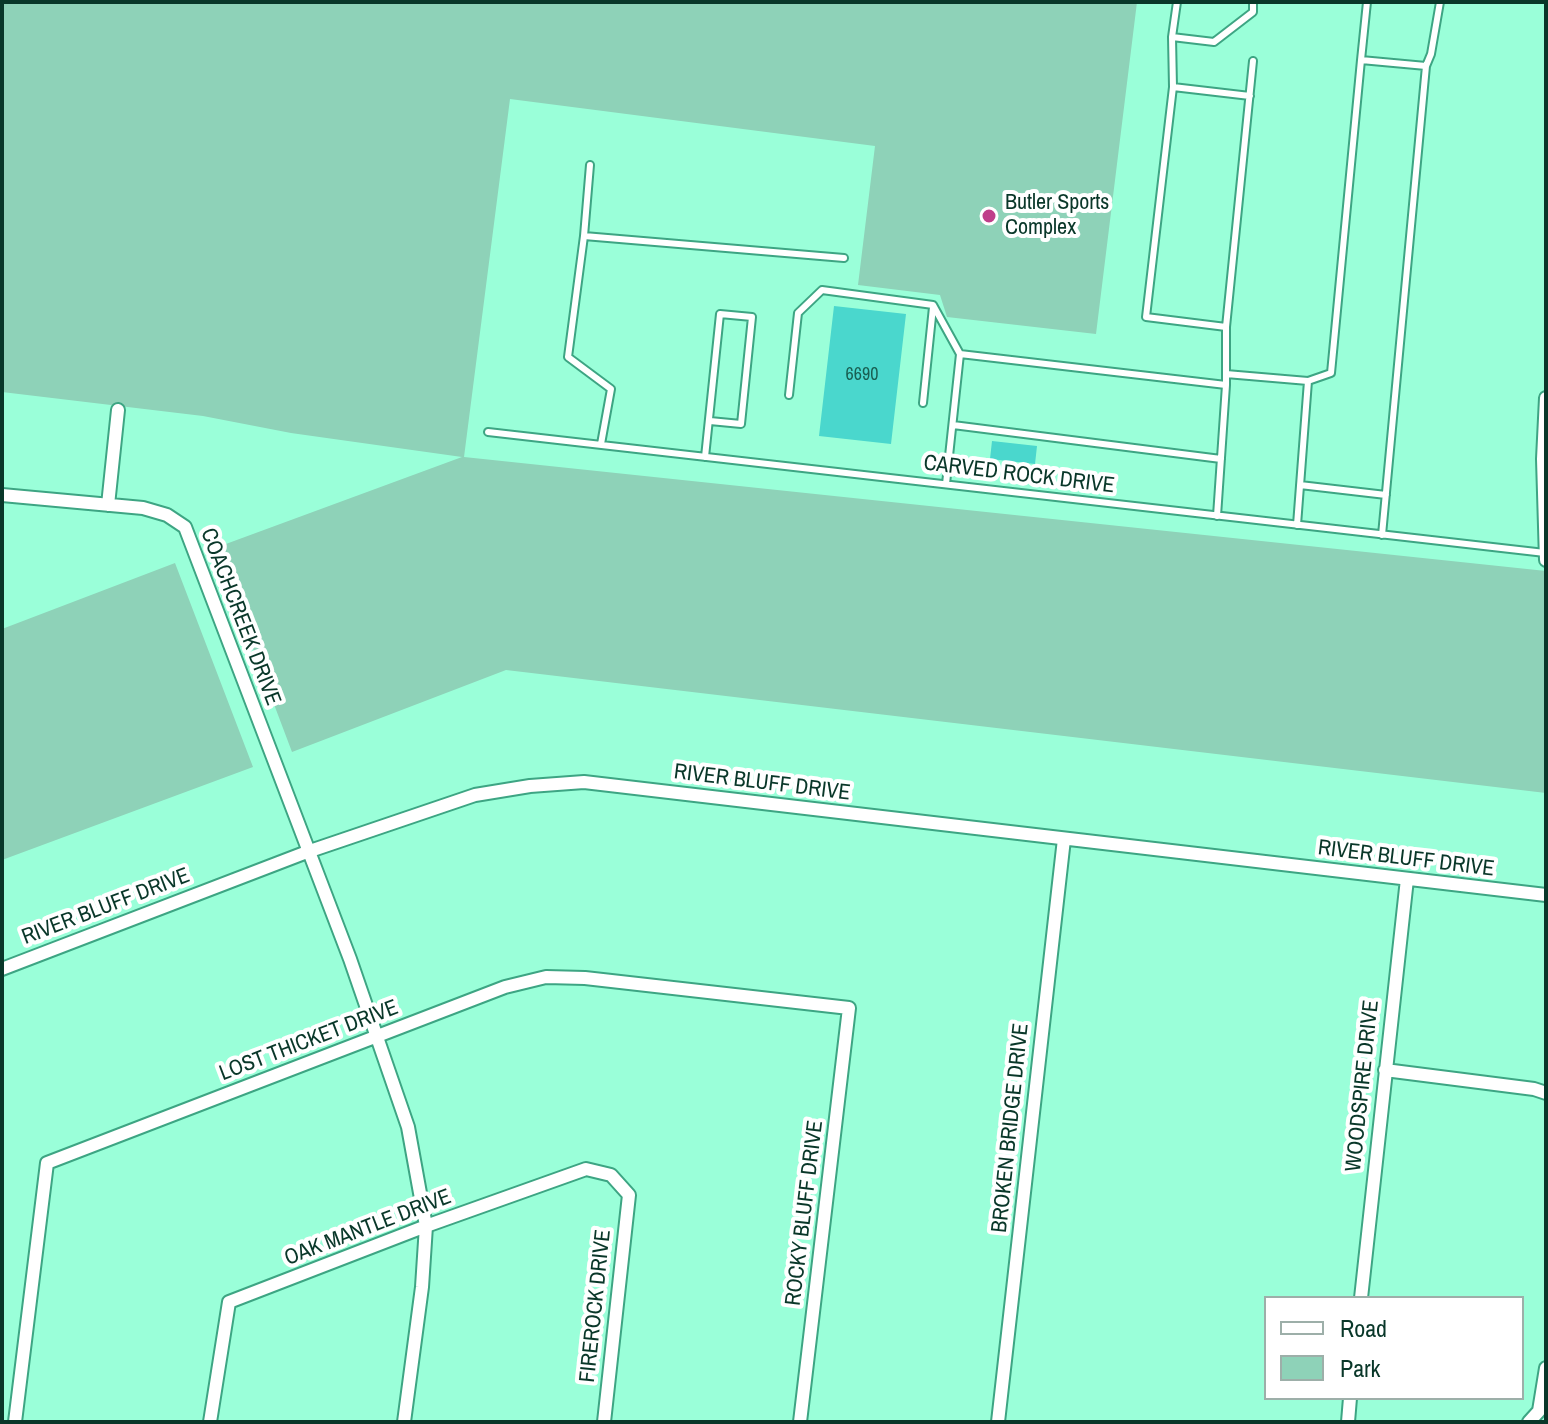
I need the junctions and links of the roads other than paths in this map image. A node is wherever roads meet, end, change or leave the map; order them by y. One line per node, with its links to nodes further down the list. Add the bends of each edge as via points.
1 (1177, 2): 5 (lane)
2 (1253, 2): 5 (lane, via 1253,12 1214,42)
3 (1367, 2): 6 (lane)
4 (1440, 2): 8 (lane)
5 (1172, 37): 9 (lane)
6 (1361, 60): 8 (lane); 18 (lane, via 1331,373)
7 (1253, 61): 10 (lane)
8 (1426, 66): 33 (lane)
9 (1173, 87): 10 (lane); 15 (lane, via 1146,317)
10 (1250, 96): 15 (lane)
11 (590, 165): 12 (lane)
12 (584, 236): 13 (lane); 27 (lane, via 568,357 611,389)
13 (844, 258)
14 (933, 305): 16 (lane); 20 (lane, via 822,290 798,313); 22 (lane)
15 (1226, 327): 17 (lane)
16 (960, 354): 19 (lane); 25 (lane)
17 (1226, 374): 18 (lane); 19 (lane)
18 (1308, 381): 31 (lane)
19 (1226, 385): 29 (lane)
20 (789, 395)
21 (1546, 398): 38 (street)
22 (923, 403)
23 (118, 410): 34 (street)
24 (710, 421): 24 (lane, via 720,314 752,317 741,424); 28 (lane)
25 (953, 425): 29 (lane); 30 (lane)
26 (488, 432): 27 (lane, CARVED ROCK DRIVE)
27 (601, 444): 28 (lane, CARVED ROCK DRIVE)
28 (705, 457): 30 (lane, CARVED ROCK DRIVE)
29 (1221, 459): 35 (lane)
30 (946, 484): 35 (lane, CARVED ROCK DRIVE)
31 (1300, 485): 33 (lane); 36 (lane)
32 (2, 495): 34 (street, COACHCREEK DRIVE)
33 (1386, 495): 37 (lane)
34 (108, 505): 40 (street, COACHCREEK DRIVE, via 143,508 185,527)
35 (1217, 516): 36 (lane, CARVED ROCK DRIVE)
36 (1297, 525): 37 (lane, CARVED ROCK DRIVE)
37 (1382, 535): 38 (lane, CARVED ROCK DRIVE)
38 (1545, 557)
39 (1064, 839): 40 (street, RIVER BLUFF DRIVE, via 584,782 475,795); 41 (street, RIVER BLUFF DRIVE); 58 (street, BROKEN BRIDGE DRIVE)
40 (307, 852): 43 (street, RIVER BLUFF DRIVE); 45 (street, COACHCREEK DRIVE)
41 (1407, 879): 42 (street, RIVER BLUFF DRIVE); 46 (street, WOODSPIRE DRIVE)
42 (1546, 895)
43 (2, 969)
44 (849, 1008): 45 (street, LOST THICKET DRIVE, via 546,977 505,987); 57 (street, ROCKY BLUFF DRIVE)
45 (378, 1036): 49 (street, COACHCREEK DRIVE, via 408,1127); 53 (street, LOST THICKET DRIVE, via 47,1163)
46 (1385, 1070): 47 (street); 50 (street, WOODSPIRE DRIVE)
47 (1546, 1093)
48 (629, 1195): 49 (street, OAK MANTLE DRIVE, via 611,1175 586,1169); 56 (street, FIREROCK DRIVE)
49 (426, 1226): 54 (street, OAK MANTLE DRIVE, via 229,1302); 55 (street, COACHCREEK DRIVE)
50 (1361, 1296)
51 (1546, 1368): 60 (street, via 1539,1411)
52 (1350, 1400): 59 (street)
53 (15, 1422)
54 (210, 1422)
55 (404, 1422)
56 (604, 1422)
57 (800, 1422)
58 (998, 1422)
59 (1348, 1422)
60 (1529, 1422)

